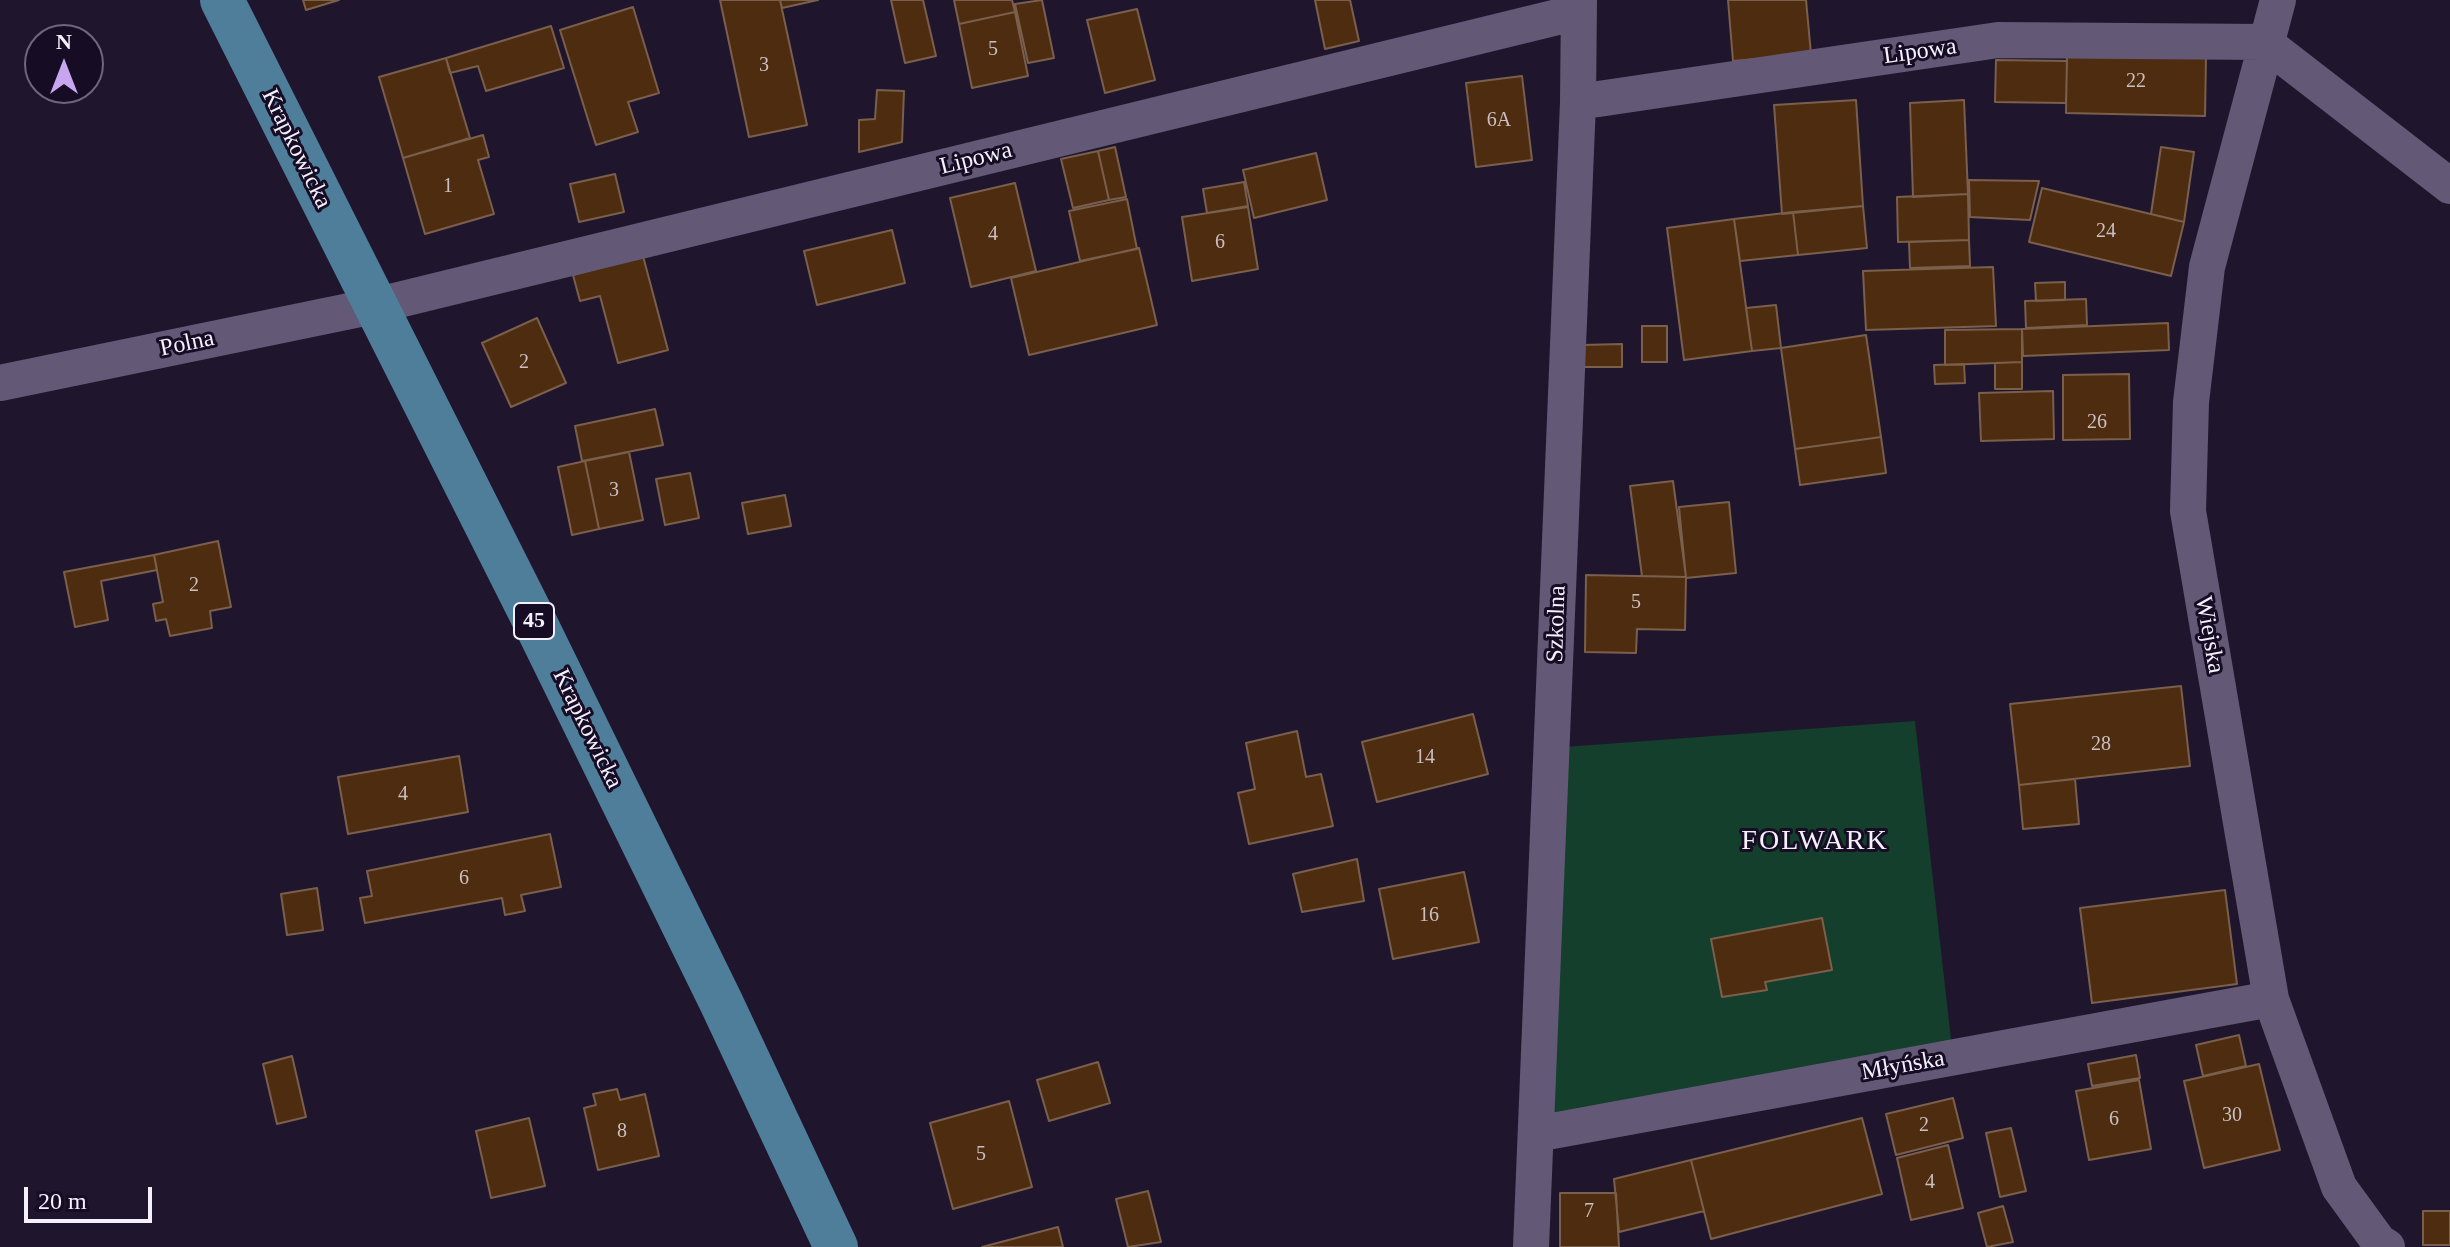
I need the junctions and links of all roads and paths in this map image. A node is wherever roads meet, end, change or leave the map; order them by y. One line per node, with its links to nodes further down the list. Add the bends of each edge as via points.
1 (222, 0): 7 (main road, Krapkowicka / 45)
2 (2278, 0): 4 (street, Wiejska)
3 (1578, 6): 5 (street, Szkolna); 7 (street, Lipowa)
4 (2264, 42): 5 (street, Lipowa, via 1998,40); 6 (street); 9 (street, Wiejska, via 2207,267 2191,402 2188,511)
5 (1578, 102): 10 (street, Szkolna)
6 (2450, 186)
7 (374, 306): 8 (street, Polna); 12 (main road, Krapkowicka / 45, via 570,694)
8 (0, 383)
9 (2271, 999): 10 (street, Młyńska); 11 (street, Wiejska, via 2339,1187)
10 (1536, 1134): 13 (street, Szkolna)
11 (2381, 1245)
12 (836, 1247)
13 (1531, 1247)

